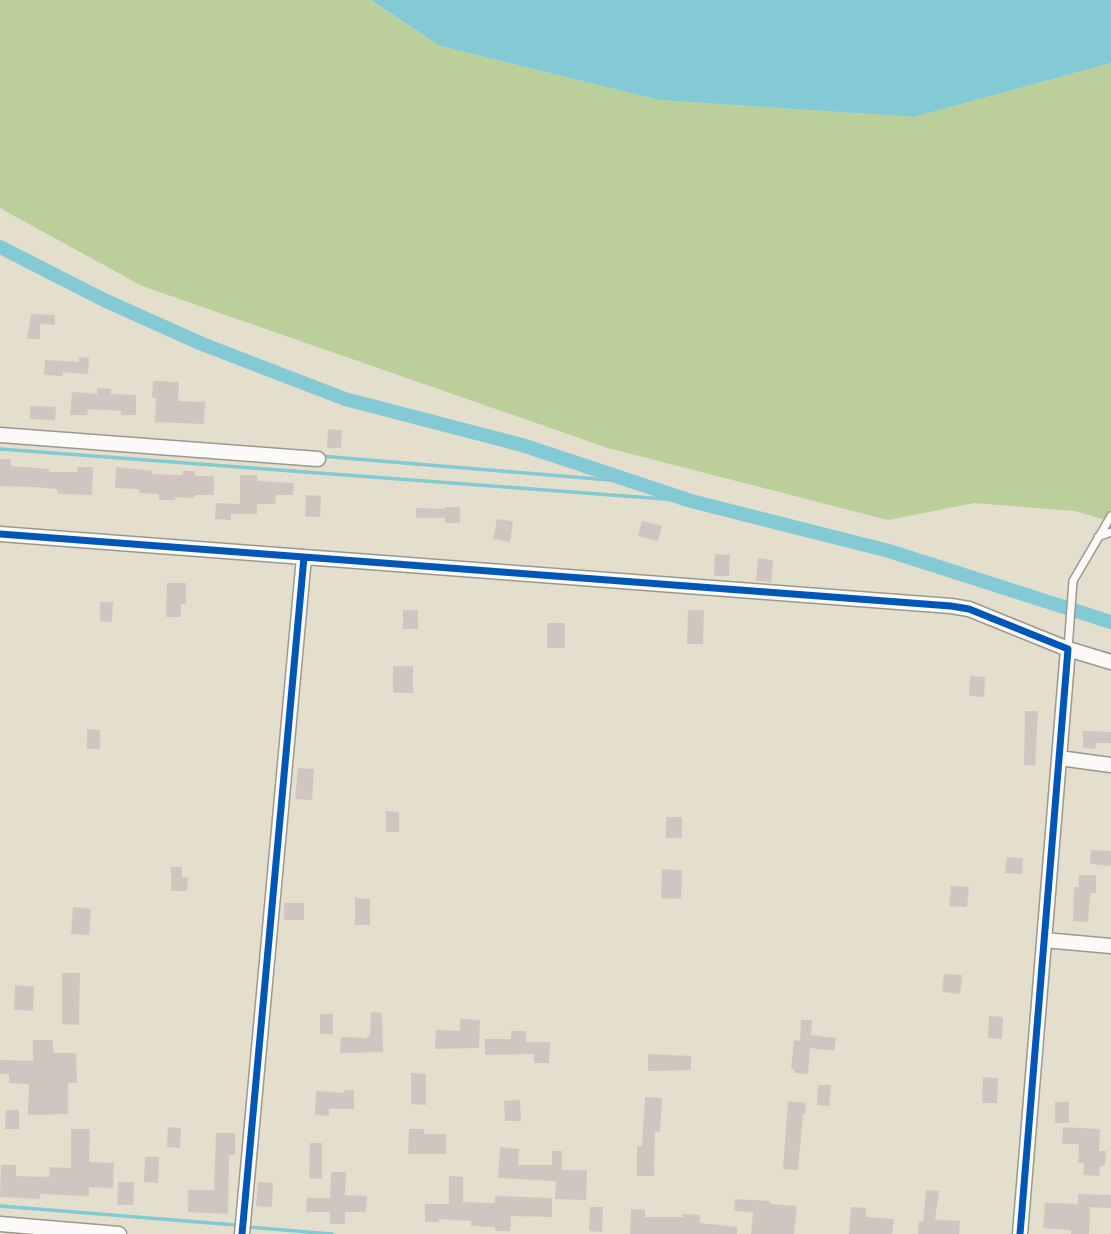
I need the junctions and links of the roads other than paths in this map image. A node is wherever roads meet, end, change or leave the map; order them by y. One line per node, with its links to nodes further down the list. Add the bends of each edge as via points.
1 (0, 435): 2 (street)
2 (318, 459)
3 (1111, 516): 6 (lane)
4 (1111, 532): 6 (lane)
5 (0, 534): 7 (street)
6 (1097, 537): 8 (lane, via 1073,581)
7 (303, 557): 8 (street, via 951,606); 16 (street)
8 (1068, 643): 9 (street); 10 (street)
9 (1111, 662)
10 (1059, 758): 11 (street); 12 (street)
11 (1111, 765)
12 (1044, 940): 13 (street); 17 (street)
13 (1111, 946)
14 (0, 1224): 15 (street)
15 (120, 1234)
16 (242, 1234)
17 (1020, 1234)

